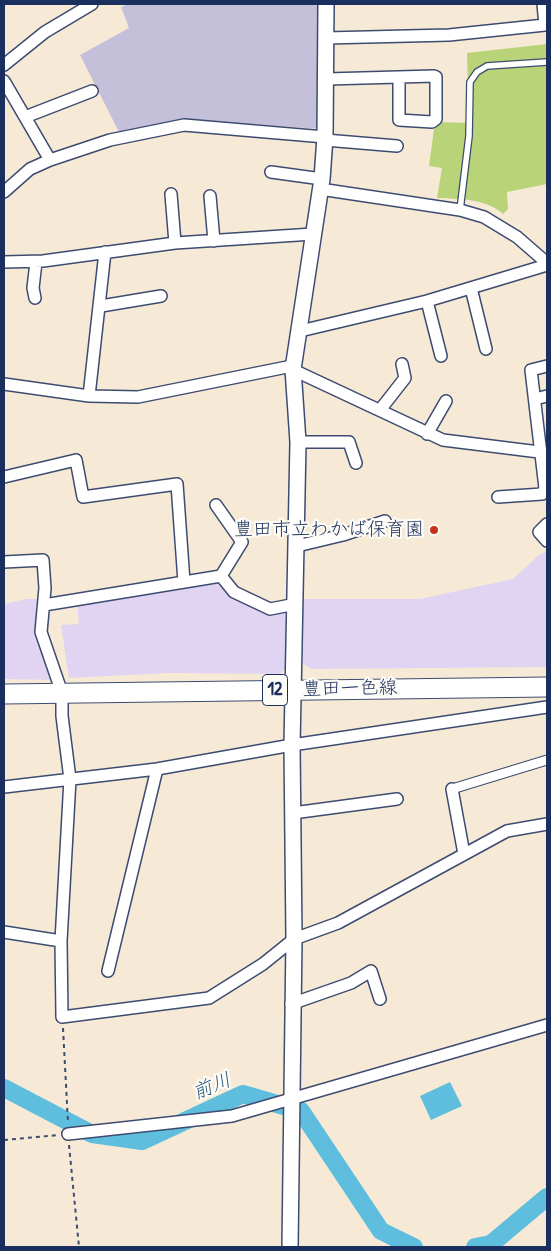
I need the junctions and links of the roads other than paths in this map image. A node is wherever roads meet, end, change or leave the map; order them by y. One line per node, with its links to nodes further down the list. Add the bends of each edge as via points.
1 (92, 4): 6 (street, via 46,32)
2 (326, 4): 4 (street)
3 (543, 4): 4 (street, via 545,25 449,35)
4 (326, 38): 8 (street)
5 (547, 62): 20 (lane, via 487,66 470,82 469,136)
6 (4, 65)
7 (398, 78): 7 (street, via 436,77 436,119 432,122 399,120); 8 (street)
8 (326, 79): 12 (street)
9 (4, 81): 11 (street)
10 (92, 90): 11 (street)
11 (25, 117): 14 (street)
12 (325, 138): 13 (street); 14 (street, via 184,125 110,140); 16 (street)
13 (397, 146)
14 (50, 160): 17 (street, via 30,169)
15 (270, 172): 16 (street)
16 (321, 184): 20 (street); 21 (street)
17 (4, 192)
18 (171, 194): 23 (street)
19 (210, 196): 22 (street)
20 (460, 210): 27 (street, via 492,220)
21 (313, 234): 22 (street); 33 (street)
22 (214, 241): 23 (street)
23 (175, 243): 24 (street)
24 (105, 252): 26 (street); 32 (street)
25 (4, 262): 26 (street)
26 (36, 262): 30 (street)
27 (547, 264): 28 (street)
28 (471, 288): 31 (street); 34 (street)
29 (162, 296): 32 (street)
30 (35, 298)
31 (426, 301): 33 (street); 35 (street)
32 (100, 306): 40 (street)
33 (300, 331): 38 (street)
34 (486, 349)
35 (441, 356)
36 (402, 364): 44 (street, via 405,378)
37 (547, 366): 42 (street, via 531,370)
38 (293, 369): 40 (street, via 287,367 138,397); 44 (street); 46 (street)
39 (4, 384): 40 (street)
40 (89, 396)
41 (547, 396): 42 (street)
42 (535, 399): 47 (street)
43 (446, 401): 45 (street)
44 (380, 410): 45 (street)
45 (426, 434): 47 (street, via 456,443)
46 (298, 442): 48 (street, via 349,442); 55 (street)
47 (544, 453): 50 (street, via 542,494)
48 (356, 462)
49 (4, 477): 58 (street, via 76,460 83,497 176,484)
50 (498, 497)
51 (216, 505): 57 (street, via 242,542)
52 (385, 521): 55 (street)
53 (547, 524): 54 (street, via 539,532)
54 (547, 541)
55 (296, 546): 59 (street)
56 (4, 562): 60 (street, via 43,560)
57 (222, 576): 58 (street); 59 (street, via 234,592 270,609)
58 (184, 582): 60 (street)
59 (296, 604): 62 (street)
60 (44, 605): 63 (street, via 41,632)
61 (547, 688): 62 (main road, 豊田一色線 / 12)
62 (292, 690): 63 (main road, 豊田一色線 / 12); 66 (street)
63 (62, 693): 64 (main road, 豊田一色線 / 12); 69 (street)
64 (4, 694)
65 (547, 707): 66 (street)
66 (292, 745): 68 (street); 73 (street)
67 (547, 760): 71 (street)
68 (157, 770): 69 (street); 79 (street)
69 (70, 779): 70 (street); 78 (street)
70 (4, 787)
71 (452, 789): 75 (street)
72 (397, 799): 73 (street)
73 (293, 813): 77 (street)
74 (547, 824): 75 (street, via 507,832)
75 (464, 854): 77 (street, via 338,923)
76 (4, 932): 78 (street)
77 (294, 939): 78 (street, via 263,964 209,998 62,1018); 81 (street)
78 (61, 941)
79 (108, 971)
80 (380, 999): 81 (street, via 371,971 351,982)
81 (291, 1004): 83 (street)
82 (547, 1025): 83 (street)
83 (291, 1099): 84 (street, via 212,1119); 85 (street)
84 (68, 1134)
85 (290, 1247)

